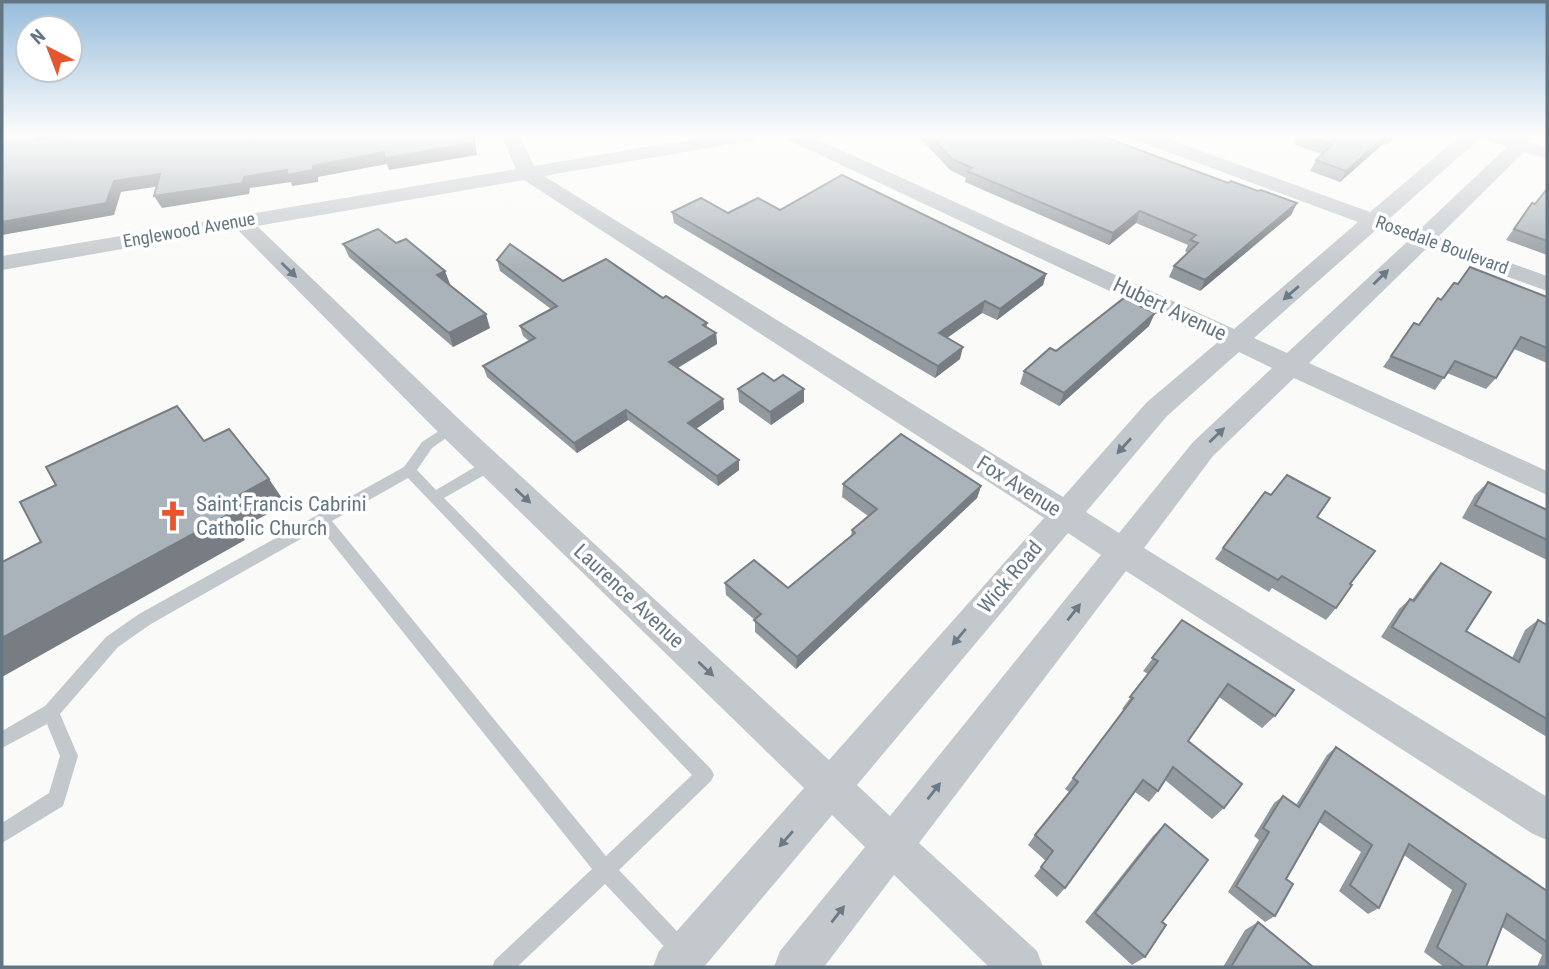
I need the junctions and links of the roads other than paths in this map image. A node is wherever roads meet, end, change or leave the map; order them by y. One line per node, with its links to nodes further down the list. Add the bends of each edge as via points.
1 (477, 180): 7 (street, Englewood Avenue)
2 (539, 180): 19 (street, Fox Avenue)
3 (891, 180): 12 (street, Hubert Avenue)
4 (1264, 180): 8 (street, Rosedale Boulevard)
5 (1420, 180): 8 (street, Wick Road)
6 (1490, 180): 9 (street)
7 (242, 220): 10 (street, Englewood Avenue); 14 (street, Laurence Avenue, one-way to 14)
8 (1374, 220): 9 (street, Rosedale Boulevard); 12 (street, Wick Road, one-way to 12)
9 (1422, 238): 11 (street, Rosedale Boulevard); 13 (street, one-way to 9)
10 (2, 263)
11 (1547, 284)
12 (1237, 340): 13 (street, Hubert Avenue); 19 (street, Wick Road, one-way to 19, via 1157,409)
13 (1290, 365): 17 (street, Hubert Avenue); 21 (street, one-way to 13, via 1203,449)
14 (451, 428): 15 (street, Laurence Avenue); 16 (lane, via 427,446)
15 (490, 465): 18 (lane); 24 (street, Laurence Avenue, one-way to 24)
16 (409, 471): 18 (lane); 20 (lane)
17 (1547, 484)
18 (435, 497): 28 (lane, via 705,775)
19 (1064, 514): 21 (street, Fox Avenue); 24 (street, Wick Road, one-way to 24)
20 (322, 520): 22 (lane, via 112,642); 28 (lane)
21 (1122, 551): 25 (street, Fox Avenue); 27 (street, one-way to 21)
22 (51, 712): 23 (lane); 26 (lane, via 69,756 56,799)
23 (2, 740)
24 (831, 787): 27 (street, Laurence Avenue); 30 (street, Wick Road, one-way to 30)
25 (1547, 820)
26 (2, 834)
27 (892, 845): 29 (street, Laurence Avenue); 32 (street, one-way to 27)
28 (605, 870): 30 (lane); 31 (lane)
29 (1001, 960)
30 (680, 961)
31 (502, 967)
32 (796, 967)

